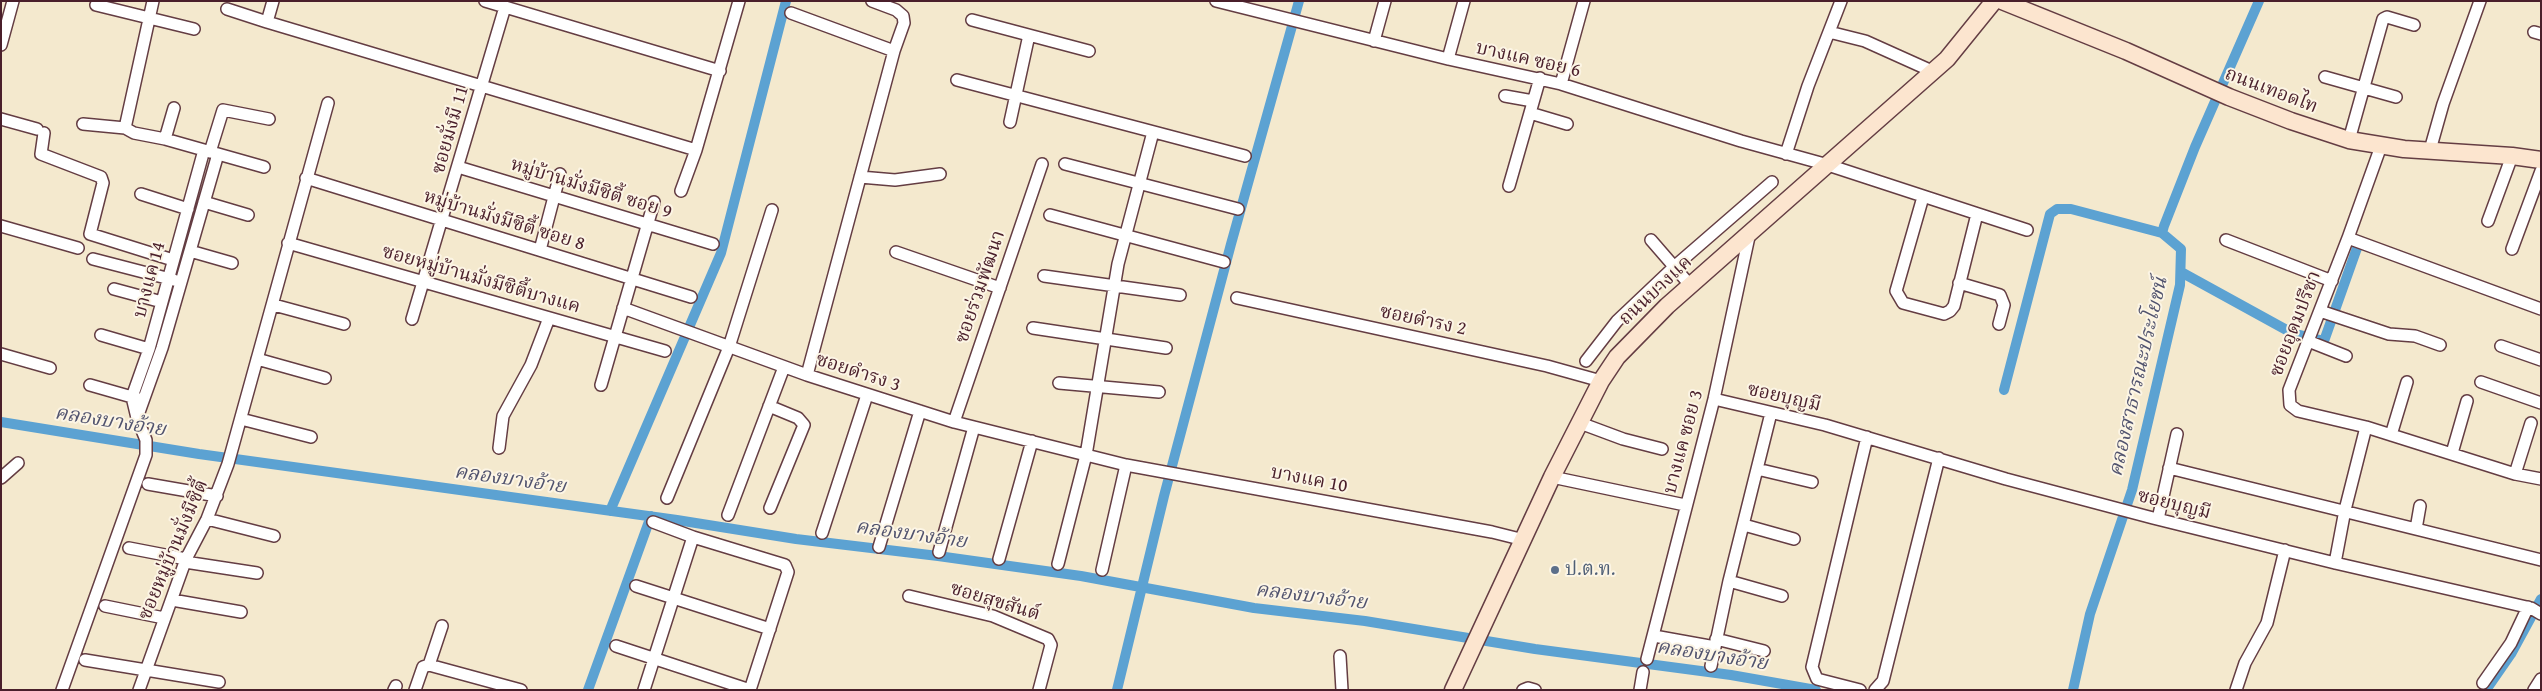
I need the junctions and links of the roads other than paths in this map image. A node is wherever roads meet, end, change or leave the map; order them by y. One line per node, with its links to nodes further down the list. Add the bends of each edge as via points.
1 (13, 1): 27 (street)
2 (153, 1): 19 (street)
3 (273, 1): 21 (street)
4 (486, 1): 16 (street)
5 (738, 1): 31 (street)
6 (872, 1): 29 (street, via 903,16 904,23)
7 (1216, 1): 26 (street, บางแค ซอย 6)
8 (1385, 1): 26 (street)
9 (1464, 1): 30 (street)
10 (1584, 1): 36 (street)
11 (1841, 1): 24 (street)
12 (1994, 1): 32 (main road, ถนนบางแค)
13 (2002, 1): 53 (main road, ถนนเทอดไท, via 2229,97)
14 (2480, 1): 56 (street)
15 (96, 5): 19 (street)
16 (505, 7): 31 (street); 37 (street, ซอยมั่งมี 11)
17 (227, 10): 21 (street)
18 (791, 13): 29 (street)
19 (149, 19): 23 (street); 50 (street)
20 (972, 20): 25 (street)
21 (267, 22): 37 (street)
22 (2414, 25): 38 (street, via 2387,17 2383,19)
23 (194, 29)
24 (1829, 32): 32 (street, via 1865,41); 58 (street)
25 (1029, 35): 28 (street); 39 (street)
26 (1374, 41): 30 (street, บางแค ซอย 6)
27 (1, 45)
28 (1089, 51)
29 (894, 52): 70 (street)
30 (1448, 59): 34 (street, บางแค ซอย 6)
31 (720, 71): 55 (street)
32 (1934, 72): 64 (main road, ถนนบางแค, via 1887,110)
33 (2325, 77): 38 (street)
34 (1540, 78): 36 (street, บางแค ซอย 6); 43 (street)
35 (957, 80): 39 (street)
36 (1561, 84): 58 (street, บางแค ซอย 6)
37 (482, 85): 55 (street); 66 (street, ซอยมั่งมี 11)
38 (2363, 87): 41 (street); 53 (street)
39 (1016, 95): 47 (street); 51 (street)
40 (1505, 96): 43 (street)
41 (2396, 96)
42 (328, 104): 71 (street)
43 (1532, 107): 49 (street); 74 (street)
44 (174, 108): 52 (street)
45 (1, 119): 105 (street, via 41,131 41,154 101,177 103,183 90,234)
46 (269, 119): 57 (street, via 223,110)
47 (1010, 122)
48 (83, 124): 50 (street)
49 (1567, 124)
50 (126, 128): 52 (street, via 134,133)
51 (1153, 132): 59 (street); 73 (street)
52 (165, 139): 57 (street)
53 (2349, 140): 54 (main road, ถนนเทอดไท)
54 (2381, 146): 56 (main road, ถนนเทอดไท); 94 (street, ซอยอุดมปรีชา)
55 (696, 150): 75 (street)
56 (2430, 150): 60 (main road, ถนนเทอดไท)
57 (211, 152): 65 (street); 79 (street, บางแค 14); 81 (street, บางแค 14)
58 (1786, 154): 64 (street, บางแค ซอย 6)
59 (1245, 156)
60 (2512, 156): 61 (main road, ถนนเทอดไท); 88 (street)
61 (2541, 160)
62 (1042, 164): 117 (street, ซอยร่วมพัฒนา)
63 (1065, 164): 73 (street)
64 (1828, 166): 78 (street, บางแค ซอย 6); 92 (main road, ถนนบางแค)
65 (264, 167)
66 (458, 167): 77 (street, หมู่บ้านมั่งมีซิตี้ ซอย 9); 87 (street, ซอยมั่งมี 11)
67 (2541, 170): 100 (street)
68 (560, 174): 77 (street)
69 (940, 174): 70 (street, via 895,180)
70 (860, 177): 151 (street)
71 (306, 178): 87 (street, หมู่บ้านมั่งมีซิตี้ ซอย 8); 97 (street)
72 (1772, 182): 108 (street)
73 (1140, 184): 83 (street); 93 (street)
74 (1509, 186)
75 (681, 191)
76 (141, 194): 81 (street)
77 (554, 196): 89 (street, หมู่บ้านมั่งมีซิตี้ ซอย 9); 101 (street)
78 (1923, 197): 84 (street, บางแค ซอย 6); 115 (street, via 1896,290 1897,297 1903,303 1944,314 1954,306)
79 (204, 202): 85 (street); 102 (street, บางแค 14)
80 (654, 202): 89 (street)
81 (188, 209): 105 (street, บางแค 14)
82 (772, 210): 141 (street)
83 (1238, 210)
84 (1977, 214): 91 (street, บางแค ซอย 6); 115 (street)
85 (248, 215)
86 (1050, 215): 93 (street)
87 (443, 221): 101 (street, หมู่บ้านมั่งมีซิตี้ ซอย 8); 114 (street, ซอยมั่งมี 11)
88 (2488, 222)
89 (648, 224): 98 (street, หมู่บ้านมั่งมีซิตี้ ซอย 9); 110 (street)
90 (1, 226): 99 (street)
91 (2027, 230)
92 (1750, 232): 116 (main road, ถนนบางแค); 163 (street, บางแค ซอย 3)
93 (1126, 235): 107 (street); 118 (street)
94 (2348, 238): 112 (street, ซอยอุดมปรีชา); 126 (street)
95 (1651, 240): 108 (street)
96 (2226, 240): 112 (street)
97 (288, 243): 114 (street, ซอยหมู่บ้านมั่งมีซิตี้บางแค); 124 (street)
98 (713, 244)
99 (78, 248)
100 (2512, 249)
101 (540, 250): 110 (street, หมู่บ้านมั่งมีซิตี้ ซอย 8)
102 (190, 251): 106 (street); 113 (street, บางแค 14)
103 (896, 252): 117 (street)
104 (93, 260): 111 (street)
105 (173, 260): 111 (street, บางแค 14)
106 (232, 262)
107 (1224, 262)
108 (1674, 267): 116 (street); 148 (street, via 1617,320)
109 (1044, 276): 118 (street)
110 (631, 278): 121 (street, หมู่บ้านมั่งมีซิตี้ ซอย 8); 125 (street)
111 (168, 279): 113 (street); 123 (street, บางแค 14)
112 (2332, 281): 127 (street, ซอยอุดมปรีชา)
113 (180, 282): 140 (street, บางแค 14)
114 (423, 282): 128 (street, ซอยหมู่บ้านมั่งมีซิตี้บางแค); 129 (street, ซอยมั่งมี 11)
115 (1959, 282): 131 (street, via 2000,295 2004,305)
116 (1690, 285): 153 (main road, ถนนบางแค, via 1636,336)
117 (1000, 288): 172 (street, ซอยร่วมพัฒนา)
118 (1114, 288): 120 (street); 135 (street)
119 (114, 289): 123 (street)
120 (1180, 295)
121 (691, 297)
122 (1237, 298): 153 (street, ซอยดำรง 2, via 1547,366)
123 (162, 302): 139 (street, บางแค 14)
124 (274, 305): 130 (street); 146 (street)
125 (623, 308): 134 (street); 141 (street, ซอยดำรง 3)
126 (2541, 309)
127 (2320, 311): 136 (street, ซอยอุดมปรีชา); 137 (street, via 2389,334 2415,336)
128 (549, 318): 134 (street, ซอยหมู่บ้านมั่งมีซิตี้บางแค); 182 (street, via 531,366 503,416)
129 (412, 319)
130 (344, 324)
131 (2000, 324)
132 (1033, 328): 135 (street)
133 (101, 335): 139 (street)
134 (615, 337): 143 (street, ซอยหมู่บ้านมั่งมีซิตี้บางแค); 158 (street)
135 (1106, 338): 142 (street); 159 (street)
136 (2308, 341): 145 (street); 176 (street, ซอยอุดมปรีชา, via 2289,390 2290,405)
137 (2440, 345)
138 (2501, 346): 147 (street)
139 (150, 347): 140 (street); 162 (street, บางแค 14)
140 (162, 348): 164 (street, บางแค 14)
141 (730, 348): 149 (street, ซอยดำรง 3); 198 (street)
142 (1166, 348)
143 (665, 351)
144 (1, 354): 150 (street)
145 (2346, 356)
146 (257, 359): 152 (street); 171 (street)
147 (2541, 360)
148 (1586, 361)
149 (784, 367): 151 (street, ซอยดำรง 3); 167 (street)
150 (50, 368)
151 (807, 375): 161 (street, ซอยดำรง 3)
152 (325, 378)
153 (1600, 381): 173 (main road, ถนนบางแค)
154 (2407, 382): 178 (street)
155 (2481, 382): 166 (street)
156 (1059, 383): 159 (street)
157 (90, 385): 162 (street)
158 (601, 385)
159 (1098, 387): 160 (street); 185 (street)
160 (1159, 392)
161 (867, 395): 168 (street, ซอยดำรง 3); 209 (street)
162 (132, 398): 164 (street); 170 (street)
163 (1714, 399): 169 (street, ซอยบุญมี); 199 (street, บางแค ซอย 3)
164 (145, 401): 170 (street, บางแค 14)
165 (2467, 401): 184 (street)
166 (2540, 401)
167 (769, 406): 201 (street, via 798,418 804,425); 203 (street)
168 (920, 411): 172 (street, ซอยดำรง 3); 214 (street)
169 (1772, 414): 180 (street, ซอยบุญมี); 190 (street)
170 (137, 418): 254 (street, via 146,440 146,455)
171 (240, 419): 179 (street); 197 (street, ซอยหมู่บ้านมั่งมีซิตี้)
172 (954, 422): 175 (street, ซอยดำรง 3)
173 (1580, 423): 183 (street); 192 (main road, ถนนบางแค)
174 (2530, 423): 191 (street)
175 (974, 427): 181 (street, ซอยดำรง 3); 217 (street)
176 (2366, 428): 178 (street, ซอยอุดมปรีชา); 202 (street)
177 (2177, 434): 189 (street)
178 (2391, 435): 184 (street, ซอยอุดมปรีชา)
179 (311, 437)
180 (1867, 437): 186 (street, ซอยบุญมี); 265 (street, via 1812,667 1817,679)
181 (1032, 442): 185 (street, ซอยดำรง 3); 218 (street)
182 (499, 448)
183 (1662, 449)
184 (2452, 453): 191 (street, ซอยอุดมปรีชา)
185 (1086, 455): 188 (street, บางแค 10); 222 (street)
186 (1938, 458): 205 (street, ซอยบุญมี); 266 (street, via 1883,681)
187 (18, 463): 193 (street)
188 (1126, 465): 212 (street, บางแค 10); 223 (street)
189 (2169, 468): 202 (street); 205 (street)
190 (1757, 469): 195 (street); 207 (street)
191 (2515, 474): 194 (street, ซอยอุดมปรีชา)
192 (1552, 477): 199 (street); 212 (main road, ถนนบางแค)
193 (1, 478)
194 (2541, 479)
195 (1812, 482)
196 (148, 484): 197 (street)
197 (217, 496): 204 (street, ซอยหมู่บ้านมั่งมีซิตี้)
198 (666, 498)
199 (1685, 505): 237 (street, บางแค ซอย 3)
200 (2420, 506): 208 (street)
201 (770, 508)
202 (2345, 510): 208 (street); 221 (street)
203 (728, 515)
204 (207, 519): 210 (street); 219 (street, ซอยหมู่บ้านมั่งมีซิตี้)
205 (2158, 519): 216 (street, ซอยบุญมี)
206 (653, 522): 211 (street)
207 (1744, 525): 213 (street); 225 (street)
208 (2416, 529): 220 (street)
209 (822, 533)
210 (274, 536)
211 (693, 537): 229 (street); 236 (street, via 786,566 788,572)
212 (1524, 540): 262 (main road, ถนนบางแค)
213 (1794, 540)
214 (879, 546)
215 (130, 548): 219 (street)
216 (2285, 550): 221 (street, ซอยบุญมี); 267 (street, via 2266,623 2245,663)
217 (939, 552)
218 (999, 558)
219 (185, 560): 224 (street); 230 (street, ซอยหมู่บ้านมั่งมีซิตี้)
220 (2541, 560)
221 (2335, 563): 232 (street, ซอยบุญมี)
222 (1058, 564)
223 (1102, 570)
224 (257, 573)
225 (1729, 581): 228 (street); 238 (street)
226 (636, 586): 229 (street)
227 (909, 596): 260 (street, ซอยสุขสันต์, via 993,616 1048,639 1051,645)
228 (1782, 596)
229 (674, 598): 236 (street); 242 (street)
230 (172, 600): 233 (street); 234 (street, ซอยหมู่บ้านมั่งมีซิตี้)
231 (105, 606): 234 (street)
232 (2533, 609): 251 (street)
233 (241, 612)
234 (164, 618): 247 (street, ซอยหมู่บ้านมั่งมีซิตี้)
235 (442, 626): 245 (street)
236 (770, 629): 259 (street)
237 (1654, 636): 238 (street); 243 (street, บางแค ซอย 3)
238 (1715, 643): 240 (street); 246 (street)
239 (616, 646): 242 (street)
240 (1764, 651)
241 (1340, 656): 261 (street)
242 (654, 659): 258 (street); 259 (street)
243 (1647, 659)
244 (86, 660): 247 (street)
245 (429, 665): 252 (street); 256 (street, via 423,667)
246 (1711, 666)
247 (146, 670): 250 (street); 255 (street, ซอยหมู่บ้านมั่งมีซิตี้)
248 (1643, 672): 264 (street)
249 (2541, 679): 268 (street)
250 (219, 682)
251 (2484, 683)
252 (485, 685): 257 (street)
253 (1523, 689): 263 (street)
254 (62, 690)
255 (139, 690)
256 (415, 690)
257 (521, 690)
258 (644, 690)
259 (750, 690)
260 (1039, 690)
261 (1342, 690)
262 (1453, 690)
263 (1535, 690)
264 (1640, 690)
265 (1860, 690)
266 (1874, 690)
267 (2236, 690)
268 (2534, 690)

